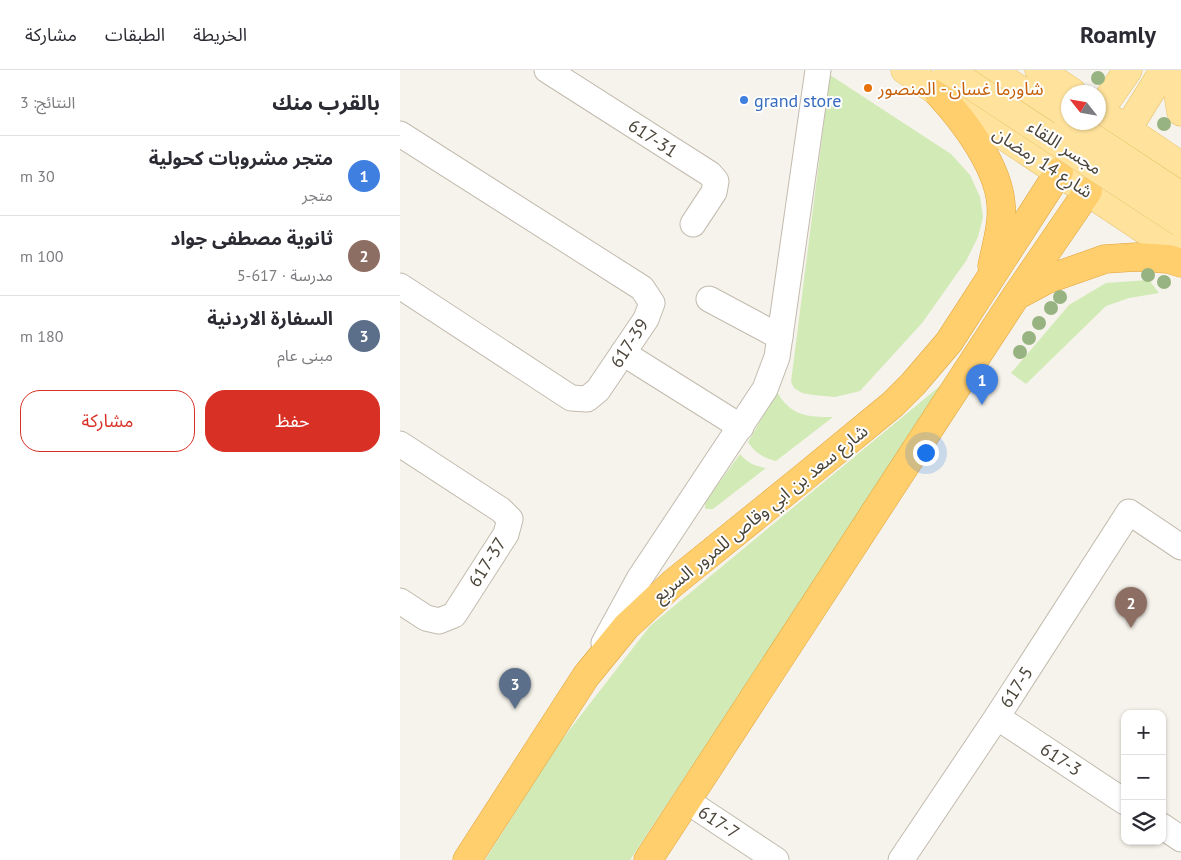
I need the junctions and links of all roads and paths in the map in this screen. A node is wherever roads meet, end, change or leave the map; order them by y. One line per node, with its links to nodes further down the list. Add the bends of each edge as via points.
1 (547, 70): 23 (street, 617-31, via 710,174 716,181 714,192)
2 (818, 70): 30 (street)
3 (905, 70): 9 (main road, شارع 14 رمضان)
4 (990, 70): 13 (main road, مجسر اللقاء)
5 (1039, 70): 10 (main road)
6 (1128, 70): 11 (main road)
7 (1164, 70): 17 (main road)
8 (1177, 70): 12 (main road)
9 (944, 82): 19 (main road, شارع 14 رمضان); 22 (main road, مجسر اللقاء, bridge); 26 (highway, via 998,186 1001,220)
10 (1062, 85)
11 (1106, 102)
12 (1181, 112)
13 (1061, 117)
14 (1106, 123): 17 (main road)
15 (1081, 130): 21 (main road, مجسر اللقاء, bridge)
16 (400, 134): 31 (street, 617-39, via 642,288 652,303 646,319)
17 (1124, 135): 18 (main road)
18 (1181, 166)
19 (1063, 167): 20 (main road, شارع 14 رمضان); 26 (highway, شارع سعد بن ابي وقاص للمرور السريع)
20 (1091, 186): 24 (main road, شارع 14 رمضان); 28 (highway)
21 (1181, 196)
22 (1181, 223)
23 (693, 224)
24 (1181, 254)
25 (1181, 263): 28 (highway, via 1136,257 1105,259 1048,279)
26 (990, 278): 36 (highway, شارع سعد بن ابي وقاص للمرور السريع, via 950,342 893,404 648,605)
27 (400, 286): 31 (street, 617-39, via 571,398 587,399 598,390)
28 (1016, 296): 39 (highway)
29 (709, 299): 30 (street)
30 (780, 336): 32 (street, via 777,357 765,389)
31 (623, 353): 32 (street)
32 (741, 427): 36 (street, via 639,579)
33 (400, 444): 35 (street, 617-37, via 510,519 506,534 454,615 439,621 426,618)
34 (1181, 547): 37 (street, 617-5, via 1129,512)
35 (400, 601)
36 (586, 676): 42 (highway, شارع سعد بن ابي وقاص للمرور السريع)
37 (997, 717): 38 (street, 617-3); 45 (street, 617-5)
38 (1122, 800)
39 (687, 801): 43 (highway); 44 (street, 617-7)
40 (1166, 829): 41 (street)
41 (1181, 839)
42 (467, 860)
43 (648, 860)
44 (776, 860)
45 (901, 860)

